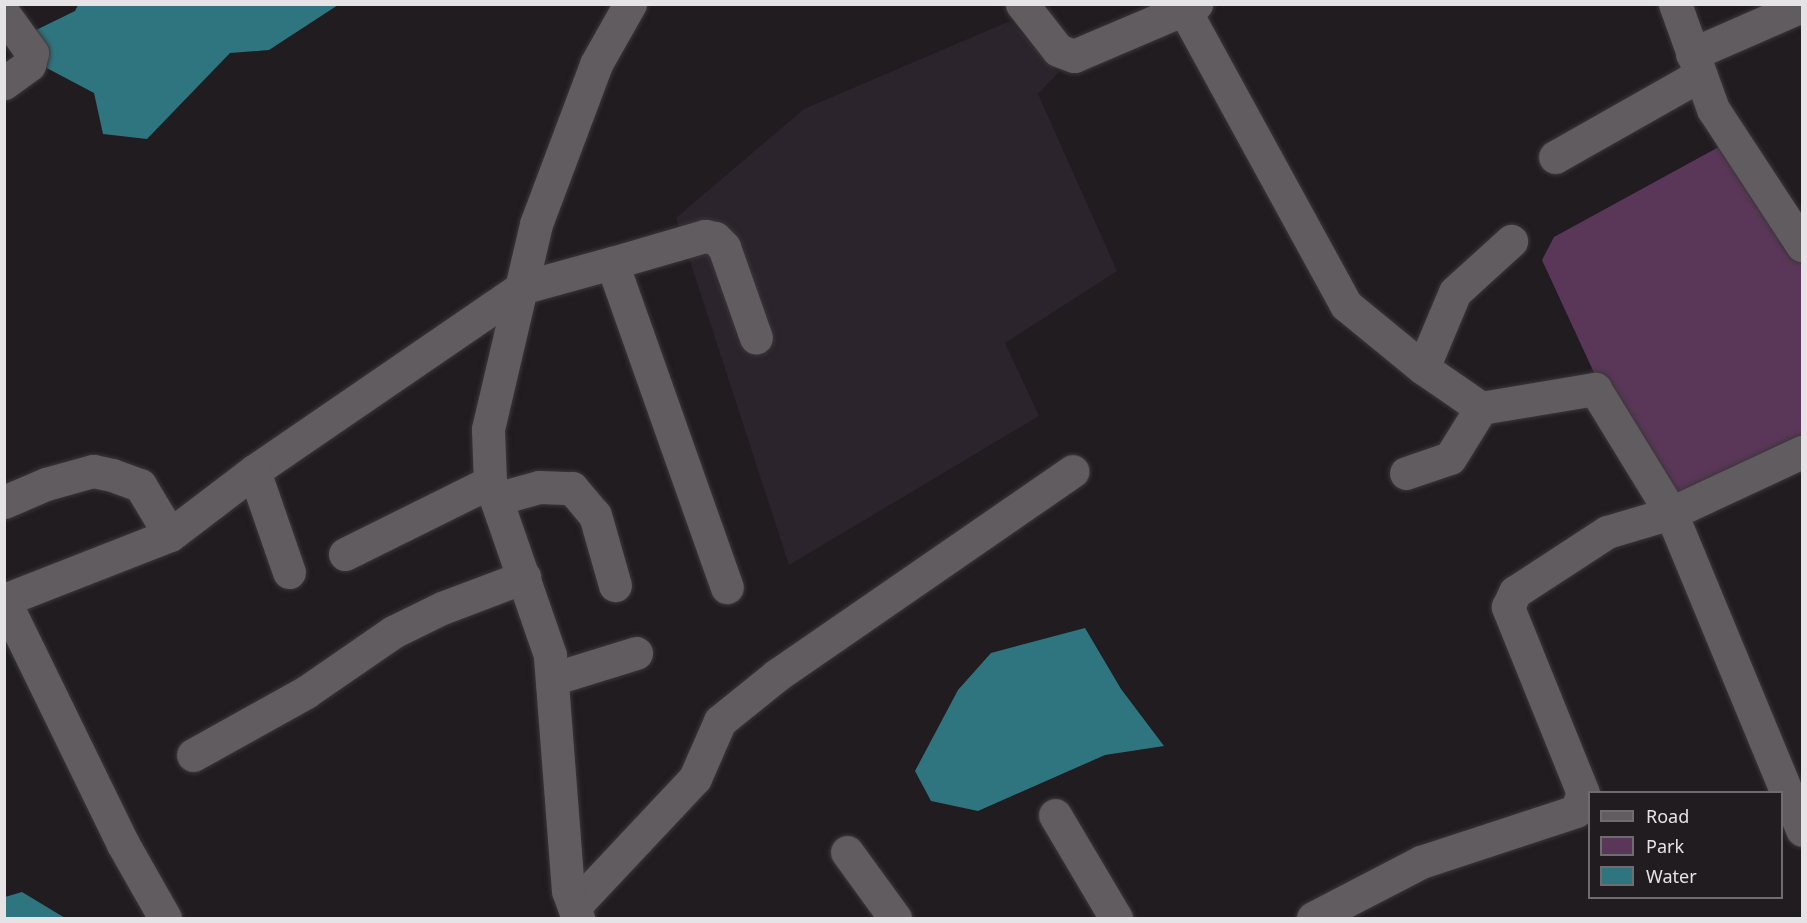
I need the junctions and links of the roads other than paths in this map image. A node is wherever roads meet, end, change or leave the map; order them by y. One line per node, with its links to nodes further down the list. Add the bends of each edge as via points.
1 (630, 4): 13 (street, via 596,64 536,224)
2 (1022, 4): 5 (street, via 1058,50 1074,56)
3 (1675, 4): 7 (street)
4 (1803, 6): 7 (street)
5 (1190, 7): 15 (street, via 1346,305)
6 (4, 14): 8 (street, via 32,53 29,65)
7 (1696, 65): 9 (street); 11 (street, via 1713,109)
8 (4, 83)
9 (1555, 158)
10 (1510, 241): 15 (street, via 1455,292)
11 (1803, 245)
12 (612, 263): 13 (street); 14 (street, via 705,236 715,238 724,247); 29 (street)
13 (521, 288): 18 (street); 21 (street, via 488,429)
14 (756, 338)
15 (1423, 368): 16 (street)
16 (1481, 408): 20 (street, via 1450,458); 23 (street, via 1595,389)
17 (1803, 452): 23 (street)
18 (254, 471): 24 (street); 26 (street)
19 (1073, 471): 37 (street, via 777,675 720,721 695,778)
20 (1406, 473)
21 (493, 490): 25 (street); 27 (street); 28 (street, via 572,488 595,515)
22 (4, 502): 24 (street, via 46,484 93,471 140,485)
23 (1671, 513): 33 (street, via 1607,532 1515,592 1508,607 1583,793); 34 (street)
24 (170, 535): 38 (street, via 4,600 123,844)
25 (345, 554)
26 (289, 572)
27 (524, 577): 31 (street, via 550,655); 32 (street, via 442,608 393,632 306,692)
28 (615, 585)
29 (727, 588)
30 (636, 653): 31 (street)
31 (552, 679): 37 (street, via 568,891)
32 (193, 755)
33 (1584, 806): 41 (street, via 1422,862)
34 (1795, 809)
35 (1054, 815): 40 (street)
36 (847, 852): 39 (street)
37 (576, 915)
38 (165, 918)
39 (895, 918)
40 (1116, 918)
41 (1313, 918)

